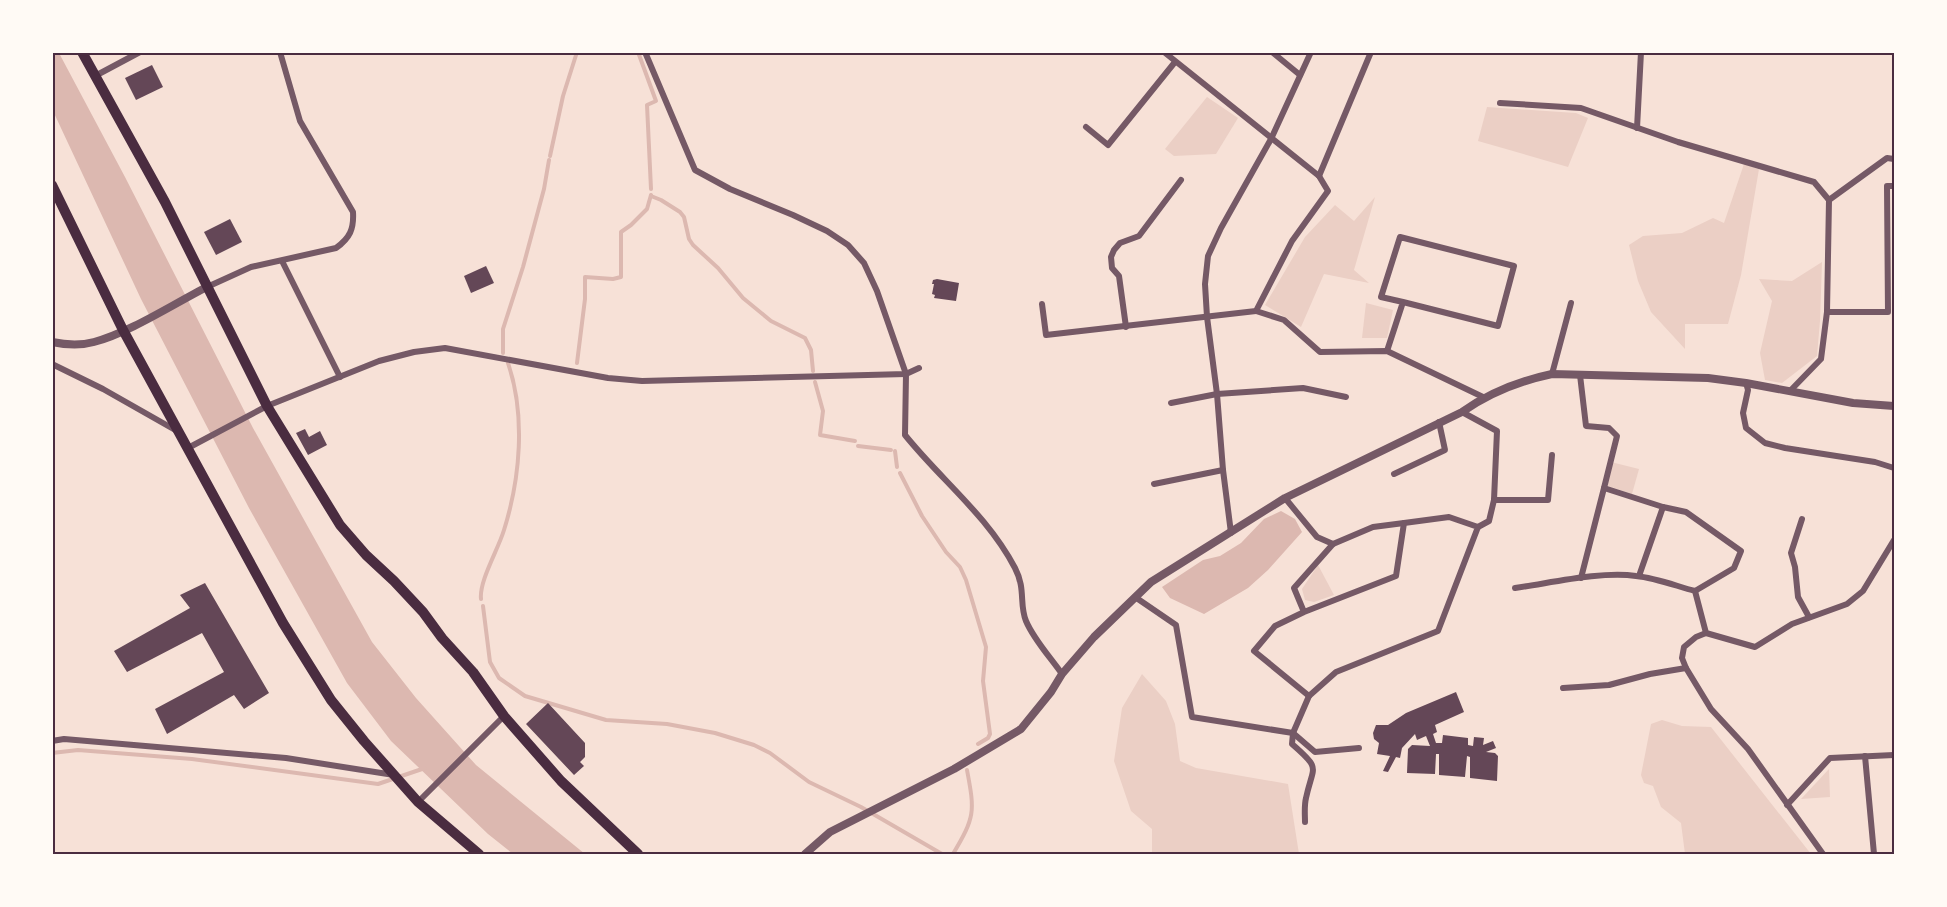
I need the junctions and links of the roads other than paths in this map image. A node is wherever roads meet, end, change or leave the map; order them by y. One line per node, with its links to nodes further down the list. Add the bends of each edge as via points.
1 (82, 52): 12 (main road)
2 (140, 52): 12 (street)
3 (280, 52): 23 (street, via 300,121 353,212 354,224 346,241 336,248)
4 (645, 52): 38 (street, via 695,170 827,231 848,245 864,263)
5 (1164, 52): 10 (street)
6 (1272, 52): 11 (street)
7 (1311, 52): 11 (street)
8 (1371, 52): 18 (street)
9 (1641, 52): 15 (street)
10 (1175, 62): 14 (street, via 1108,145); 16 (street)
11 (1300, 75): 16 (street)
12 (95, 76): 25 (main road, via 165,202)
13 (1500, 103): 15 (street, via 1581,108)
14 (1086, 127)
15 (1637, 128): 22 (street, via 1814,182)
16 (1271, 139): 18 (street); 31 (street, via 1208,256)
17 (1894, 159): 22 (street, via 1887,158)
18 (1319, 176): 29 (street, via 1328,191 1292,241)
19 (1180, 180): 32 (street, via 1139,236 1113,250 1112,267 1119,276)
20 (52, 185): 33 (main road)
21 (1894, 186): 24 (street, via 1887,186)
22 (1829, 200): 30 (street)
23 (282, 261): 25 (street, via 251,267); 41 (street)
24 (1891, 286): 30 (street, via 1888,312)
25 (203, 289): 33 (street); 49 (main road)
26 (1403, 302): 26 (street, via 1381,297 1400,237 1514,266 1498,326); 35 (street)
27 (1571, 303): 39 (street)
28 (1042, 304): 32 (street, via 1046,335)
29 (1256, 311): 31 (street); 35 (street, via 1284,320 1320,352)
30 (1827, 312): 43 (street, via 1821,359)
31 (1207, 317): 32 (street); 44 (street)
32 (1126, 327)
33 (123, 330): 34 (street, via 94,342); 52 (main road)
34 (52, 342)
35 (1387, 351): 46 (street)
36 (52, 364): 52 (street)
37 (919, 368): 38 (street)
38 (906, 374): 41 (street, via 642,381 445,348 379,361); 78 (street, via 905,435 971,505 999,542 1020,578 1026,620)
39 (1552, 374): 40 (street); 46 (street)
40 (1580, 375): 42 (street, via 1708,378); 59 (street, via 1586,426 1609,429 1617,436)
41 (340, 377): 49 (street)
42 (1746, 383): 43 (street); 55 (street, via 1746,429 1765,443)
43 (1790, 391): 48 (street)
44 (1217, 394): 45 (street, via 1303,388); 47 (street); 56 (street)
45 (1346, 397)
46 (1484, 397): 50 (street)
47 (1171, 403)
48 (1894, 406)
49 (263, 409): 53 (street); 81 (main road, via 340,525 423,612)
50 (1461, 412): 51 (street); 61 (street, via 1497,431)
51 (1439, 422): 57 (street, via 1445,450); 60 (street)
52 (180, 432): 53 (main road)
53 (188, 447): 87 (main road, via 283,623 331,700)
54 (1552, 455): 61 (street, via 1548,500)
55 (1894, 468)
56 (1222, 470): 58 (street); 66 (street)
57 (1394, 474)
58 (1154, 484)
59 (1604, 488): 62 (street); 70 (street)
60 (1285, 498): 66 (street); 68 (street, via 1317,537)
61 (1494, 500): 65 (street, via 1489,521)
62 (1662, 507): 69 (street); 72 (street, via 1686,512 1742,551 1734,568)
63 (1802, 519): 75 (street, via 1791,553 1798,597)
64 (1404, 523): 65 (street, via 1449,517); 68 (street, via 1373,527); 74 (street, via 1396,576)
65 (1478, 526): 80 (street, via 1438,631 1336,672)
66 (1231, 532): 73 (street, via 1150,582)
67 (1894, 540): 75 (street, via 1863,591 1847,604)
68 (1333, 544): 74 (street, via 1294,588)
69 (1638, 576): 70 (street); 72 (street)
70 (1581, 579): 71 (street)
71 (1515, 588)
72 (1695, 591): 76 (street)
73 (1135, 597): 78 (street); 82 (street, via 1176,625 1192,717)
74 (1304, 612): 80 (street, via 1275,626 1254,651)
75 (1809, 617): 76 (street, via 1755,647)
76 (1706, 633): 77 (street, via 1684,646 1682,658)
77 (1686, 668): 79 (street, via 1609,685); 89 (street, via 1711,709 1748,749)
78 (1062, 674): 93 (street, via 1021,729 954,769 830,832)
79 (1563, 688)
80 (1309, 696): 82 (street)
81 (504, 716): 88 (street); 92 (main road, via 561,781)
82 (1293, 733): 84 (street, via 1314,752); 90 (street, via 1292,744 1313,766)
83 (52, 741): 87 (street, via 286,758)
84 (1359, 748)
85 (1894, 755): 86 (street)
86 (1865, 756): 89 (street, via 1830,758); 95 (street)
87 (394, 775): 88 (main road)
88 (422, 798): 91 (main road)
89 (1787, 805): 94 (street)
90 (1305, 822)
91 (479, 855)
92 (638, 855)
93 (805, 855)
94 (1823, 855)
95 (1874, 855)

